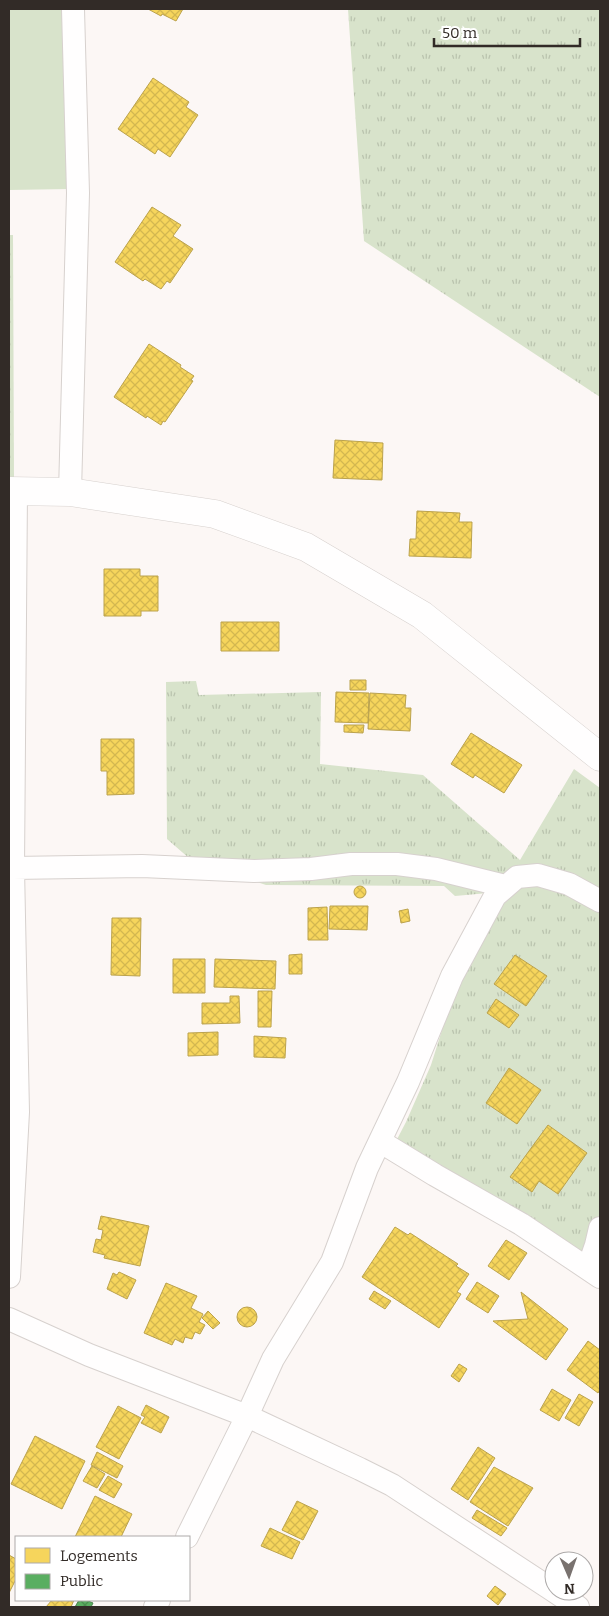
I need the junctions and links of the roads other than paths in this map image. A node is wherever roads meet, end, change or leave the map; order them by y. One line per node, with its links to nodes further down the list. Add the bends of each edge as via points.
1 (73, 9): 3 (street, via 78,193)
2 (13, 491): 3 (street); 5 (street)
3 (70, 492): 4 (street, via 215,514 306,547 422,615)
4 (600, 757)
5 (13, 868): 6 (street, via 142,866 254,871 398,864); 11 (street, via 18,1112)
6 (505, 886): 7 (street, via 517,877 538,875 569,884); 8 (street, via 495,896 461,957)
7 (600, 901)
8 (381, 1142): 10 (street, via 521,1224); 13 (street, via 367,1168 332,1262 273,1359)
9 (600, 1228): 10 (street)
10 (594, 1272)
11 (9, 1277)
12 (9, 1319): 13 (street, via 88,1355)
13 (247, 1416): 14 (street); 15 (street, via 392,1485)
14 (187, 1536)
15 (544, 1584)

